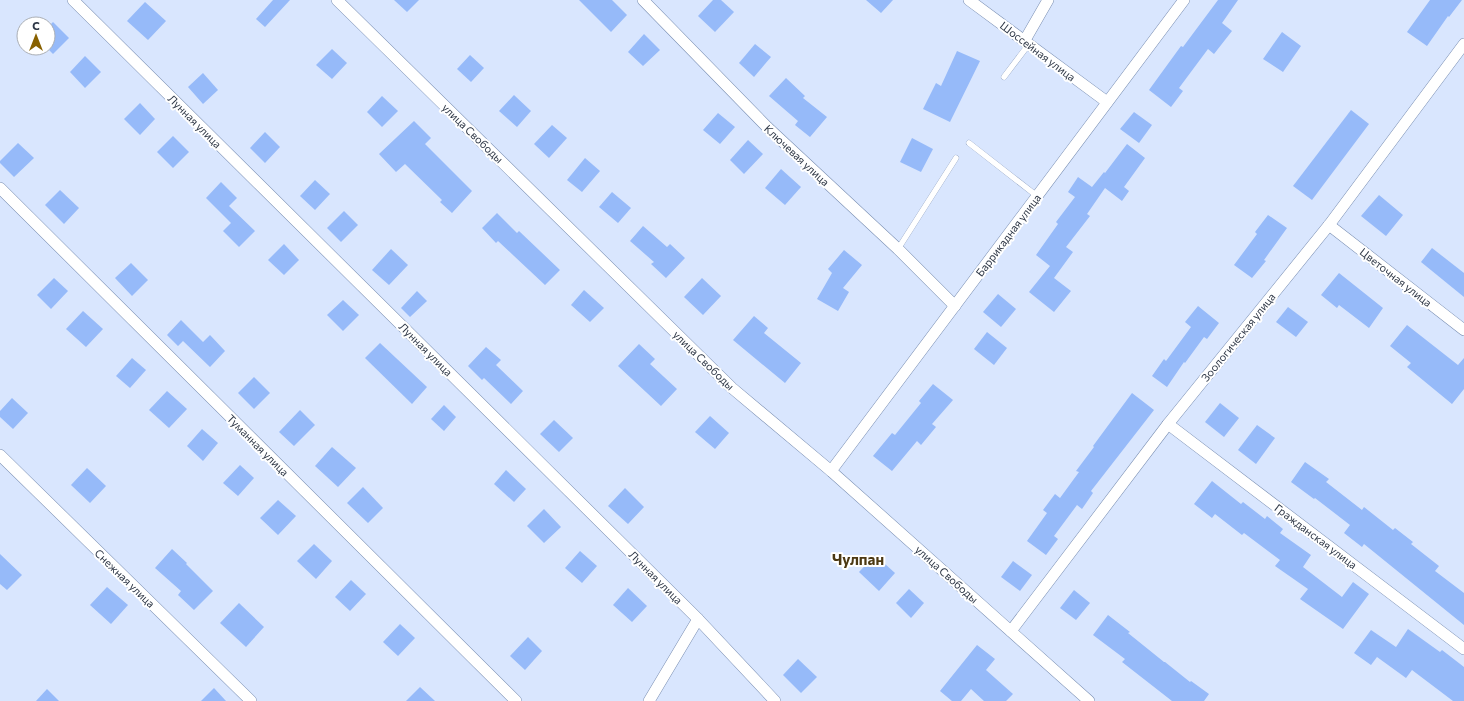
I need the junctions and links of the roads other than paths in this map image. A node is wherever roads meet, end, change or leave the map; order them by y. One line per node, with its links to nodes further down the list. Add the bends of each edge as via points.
1 (73, 0): 22 (street, Лунная улица)
2 (337, 0): 21 (street, улица Свободы, via 732,388)
3 (643, 0): 16 (street, Ключевая улица, via 767,127)
4 (969, 0): 7 (street, Шоссейная улица)
5 (1048, 0): 7 (street)
6 (1184, 0): 10 (street, Баррикадная улица)
7 (1027, 42): 9 (lane); 10 (street, Шоссейная улица)
8 (1464, 44): 15 (street, Зоологическая улица)
9 (1004, 77)
10 (1107, 102): 14 (street, Баррикадная улица)
11 (970, 143): 14 (lane)
12 (956, 158): 16 (lane)
13 (0, 188): 26 (street, Туманная улица)
14 (1037, 196): 17 (street, Баррикадная улица)
15 (1329, 225): 18 (street, Цветочная улица); 19 (street, Зоологическая улица)
16 (898, 249): 17 (street, Ключевая улица)
17 (955, 306): 21 (street, Баррикадная улица)
18 (1464, 330)
19 (1168, 424): 23 (street, Зоологическая улица); 24 (street, Гражданская улица)
20 (0, 454): 25 (street, Снежная улица)
21 (831, 471): 23 (street, улица Свободы)
22 (698, 619): 27 (street); 28 (street, Лунная улица)
23 (1011, 631): 29 (street, улица Свободы)
24 (1464, 649)
25 (251, 701)
26 (516, 701)
27 (649, 701)
28 (775, 701)
29 (1089, 701)

